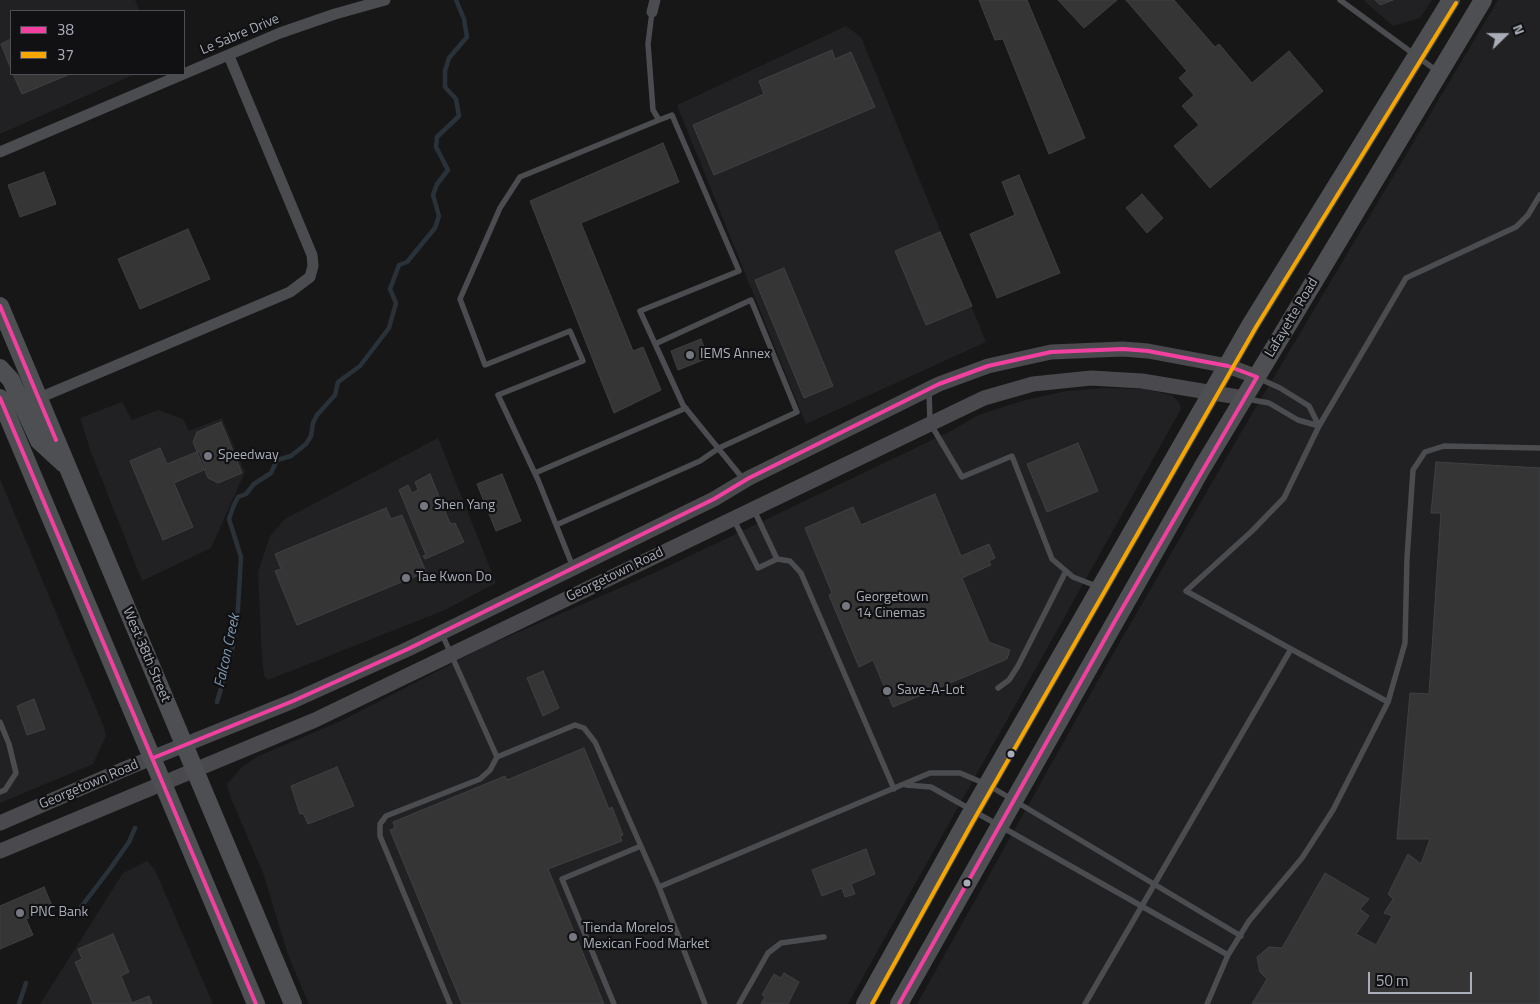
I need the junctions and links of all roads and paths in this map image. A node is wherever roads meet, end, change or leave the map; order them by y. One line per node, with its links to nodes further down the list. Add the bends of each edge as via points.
1 (385, 0): 7 (street, Le Sabre Drive, via 316,20)
2 (655, 0): 6 (street)
3 (1340, 0): 8 (lane)
4 (1451, 0): 8 (main road)
5 (1483, 0): 9 (main road, Lafayette Road)
6 (652, 12): 12 (lane, via 648,44 653,110)
7 (228, 56): 10 (street, Le Sabre Drive); 23 (street, via 312,255 310,276 290,292)
8 (1416, 57): 9 (lane); 17 (main road)
9 (1439, 73): 19 (main road, Lafayette Road)
10 (185, 74)
11 (183, 75): 13 (street, Le Sabre Drive)
12 (659, 120): 16 (lane, via 672,115 739,271 640,311); 31 (lane, via 520,176 500,208 460,299 485,365 570,331 583,361 498,395)
13 (0, 152)
14 (1540, 195): 27 (lane, via 1516,227 1406,278)
15 (0, 306): 23 (main road, West 38th Street)
16 (655, 344): 25 (lane); 28 (lane, via 751,300 797,412)
17 (1228, 366): 19 (main road, Georgetown Road); 20 (main road, Georgetown Road, via 1148,351 1095,348 1058,351 988,366); 21 (main road)
18 (0, 368): 30 (main road, via 11,380 39,441)
19 (1257, 378): 24 (main road, Lafayette Road); 27 (lane, via 1309,406)
20 (928, 387): 26 (lane); 32 (main road, Georgetown Road)
21 (1212, 394): 24 (main road, Georgetown Road); 26 (main road, Georgetown Road, via 1134,380 1060,380 984,398); 39 (main road)
22 (0, 398): 48 (main road)
23 (39, 398): 30 (main road, West 38th Street)
24 (1244, 398): 27 (lane, via 1269,403 1298,420); 55 (main road, Lafayette Road)
25 (686, 408): 28 (lane); 31 (lane)
26 (930, 423): 33 (main road, Georgetown Road); 38 (lane, via 962,477 1012,456 1052,559)
27 (1319, 426): 41 (lane, via 1284,498 1186,591)
28 (718, 448): 32 (lane); 35 (lane, via 700,461)
29 (1540, 448): 44 (lane, via 1444,446 1425,452 1414,470 1405,643)
30 (68, 468): 46 (main road, West 38th Street)
31 (535, 473): 35 (lane)
32 (744, 480): 37 (main road, Georgetown Road, via 714,499)
33 (753, 508): 34 (main road, Georgetown Road); 36 (lane)
34 (733, 518): 36 (lane, via 758,568); 42 (main road, Georgetown Road)
35 (556, 524): 37 (lane)
36 (777, 559): 53 (lane, via 790,560 801,573)
37 (573, 567): 40 (main road, Georgetown Road)
38 (1066, 571): 39 (lane); 43 (lane, via 1018,666 1009,680)
39 (1101, 588): 52 (main road)
40 (442, 632): 42 (lane); 46 (main road, Georgetown Road, via 301,698)
41 (1291, 648): 44 (lane); 61 (lane)
42 (452, 656): 47 (lane); 49 (main road, Georgetown Road, via 315,720)
43 (998, 688)
44 (1388, 702): 64 (lane, via 1333,810 1302,858 1249,921)
45 (0, 722): 54 (lane, via 10,744 16,773 5,790)
46 (185, 746): 48 (main road, Georgetown Road); 49 (main road, West 38th Street)
47 (497, 757): 59 (lane, via 575,724 584,728 595,742); 69 (lane, via 480,779 386,816 380,824 380,836)
48 (153, 758): 50 (main road); 57 (main road, Georgetown Road)
49 (194, 769): 50 (main road, Georgetown Road); 68 (main road, West 38th Street)
50 (163, 782): 60 (main road, Georgetown Road); 67 (main road)
51 (904, 785): 52 (lane, via 930,773 960,773); 53 (lane); 56 (lane, via 931,787)
52 (988, 785): 55 (lane); 56 (main road)
53 (894, 789): 62 (lane)
54 (0, 792)
55 (1014, 802): 58 (main road, Lafayette Road); 61 (lane)
56 (972, 812): 58 (lane); 73 (main road)
57 (0, 823)
58 (1000, 826): 63 (lane); 74 (main road, Lafayette Road)
59 (641, 846): 62 (lane); 70 (lane, via 562,879)
60 (0, 851)
61 (1154, 884): 63 (lane); 64 (lane)
62 (659, 887): 71 (lane)
63 (1141, 906): 66 (lane); 75 (lane)
64 (1241, 936): 66 (lane)
65 (824, 938): 72 (lane, via 781,943 768,953)
66 (1228, 955): 76 (lane)
67 (256, 1004)
68 (293, 1004)
69 (450, 1004)
70 (614, 1004)
71 (705, 1004)
72 (738, 1004)
73 (865, 1004)
74 (899, 1004)
75 (1085, 1004)
76 (1207, 1004)

